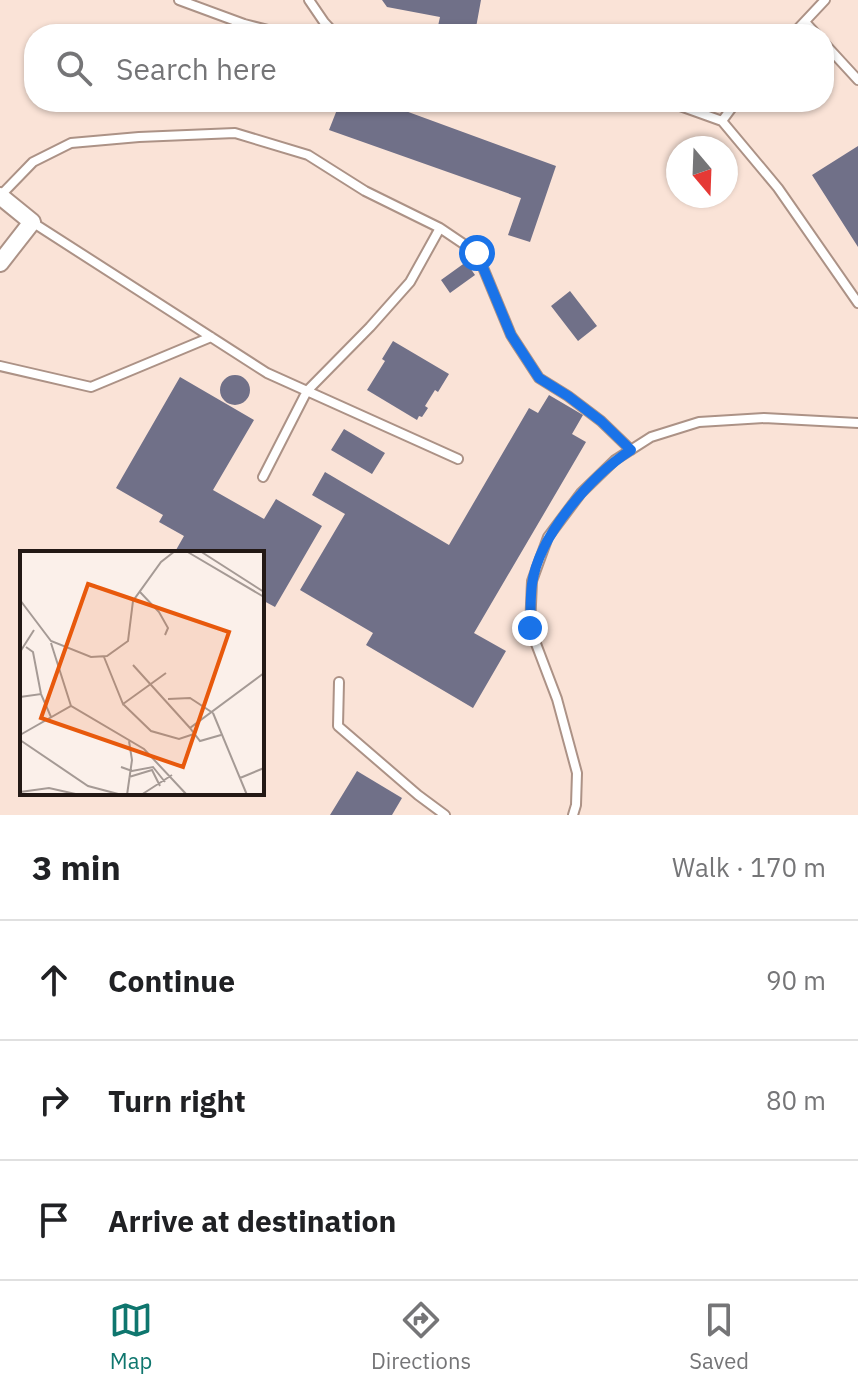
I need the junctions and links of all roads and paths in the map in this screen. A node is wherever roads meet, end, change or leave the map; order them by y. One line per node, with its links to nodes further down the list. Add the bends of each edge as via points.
1 (179, 0): 5 (lane)
2 (309, 0): 6 (lane)
3 (825, 0): 4 (lane)
4 (805, 22)
5 (244, 24)
6 (326, 24)
7 (834, 54): 8 (lane)
8 (858, 80)
9 (697, 112): 11 (lane)
10 (729, 112): 11 (lane)
11 (722, 121): 16 (lane, via 778,188)
12 (0, 196): 13 (street); 14 (lane, via 33,162 71,143 235,133 308,155)
13 (32, 222): 15 (street); 17 (lane)
14 (440, 228): 19 (lane, via 410,282); 21 (lane, via 477,253 511,335 539,378 601,421)
15 (0, 263)
16 (858, 303)
17 (211, 337): 18 (lane, via 91,387); 19 (lane)
18 (0, 366)
19 (307, 391): 22 (lane); 23 (lane)
20 (858, 423): 21 (lane, via 764,418 699,422 651,437)
21 (631, 450): 26 (lane, via 581,493 548,537 532,581 530,628 577,773)
22 (458, 459)
23 (263, 477)
24 (339, 682): 25 (lane, via 338,726)
25 (445, 815)
26 (573, 815)

